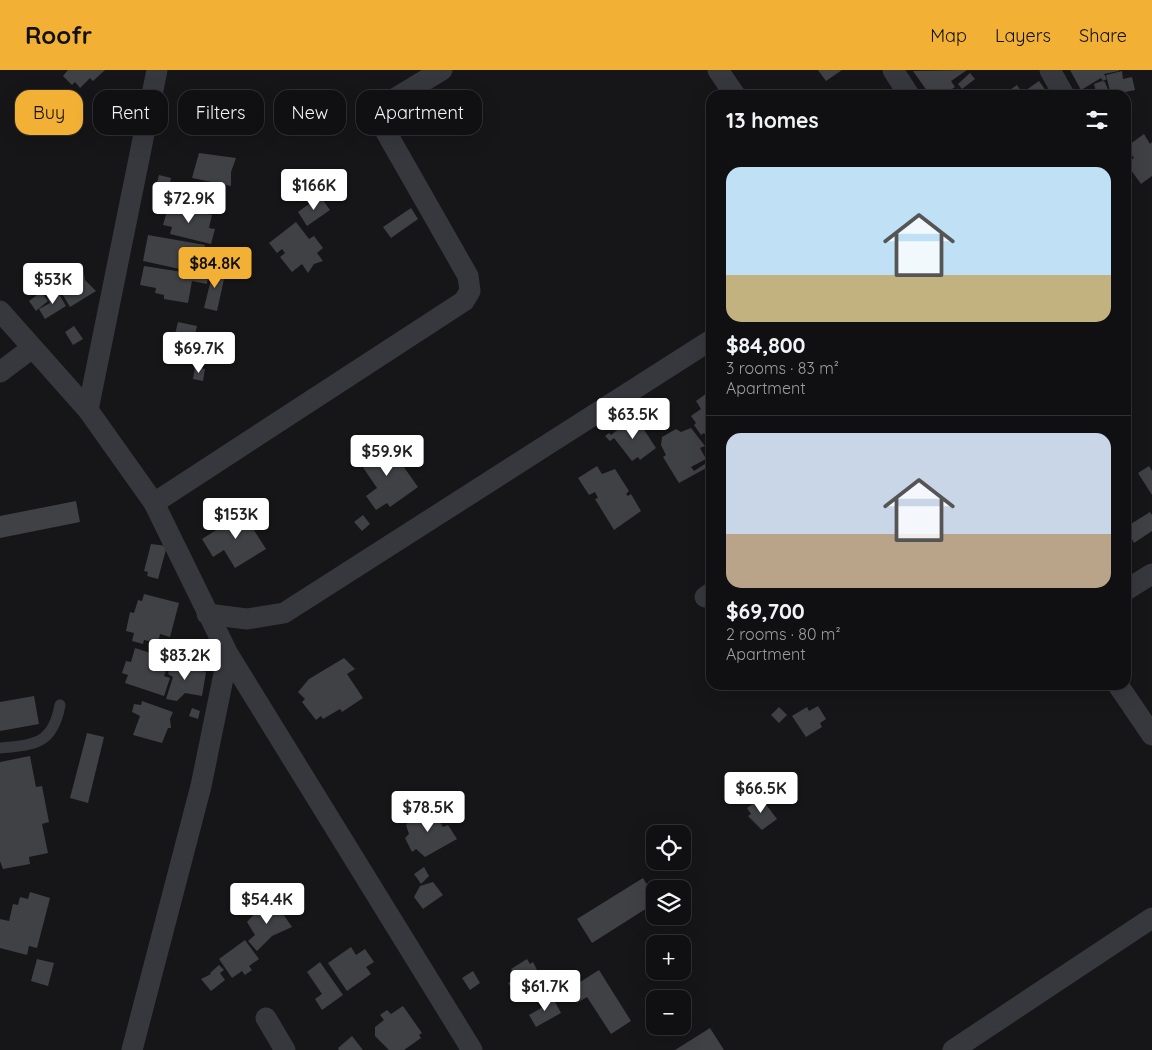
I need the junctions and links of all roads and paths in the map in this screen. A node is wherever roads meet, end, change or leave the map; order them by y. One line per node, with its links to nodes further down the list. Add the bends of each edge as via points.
1 (157, 70): 11 (street)
2 (442, 70): 12 (street, via 389,102 381,114 382,125 468,276 470,291 464,301)
3 (893, 70): 5 (street)
4 (1050, 70): 6 (street)
5 (906, 90)
6 (1061, 90)
7 (0, 311): 9 (street)
8 (706, 343): 15 (street, via 284,613 247,619)
9 (32, 348): 10 (street); 11 (street)
10 (0, 372)
11 (88, 410): 12 (street)
12 (154, 503): 15 (street)
13 (1152, 574): 14 (street)
14 (1131, 587)
15 (207, 614): 16 (street)
16 (228, 654): 24 (street, via 201,786); 26 (street)
17 (1121, 690): 19 (street)
18 (60, 705): 20 (lane, via 51,733 40,742)
19 (1152, 735)
20 (0, 748)
21 (1152, 918): 23 (street)
22 (266, 1018): 25 (street)
23 (952, 1048)
24 (132, 1050)
25 (285, 1050)
26 (472, 1050)

